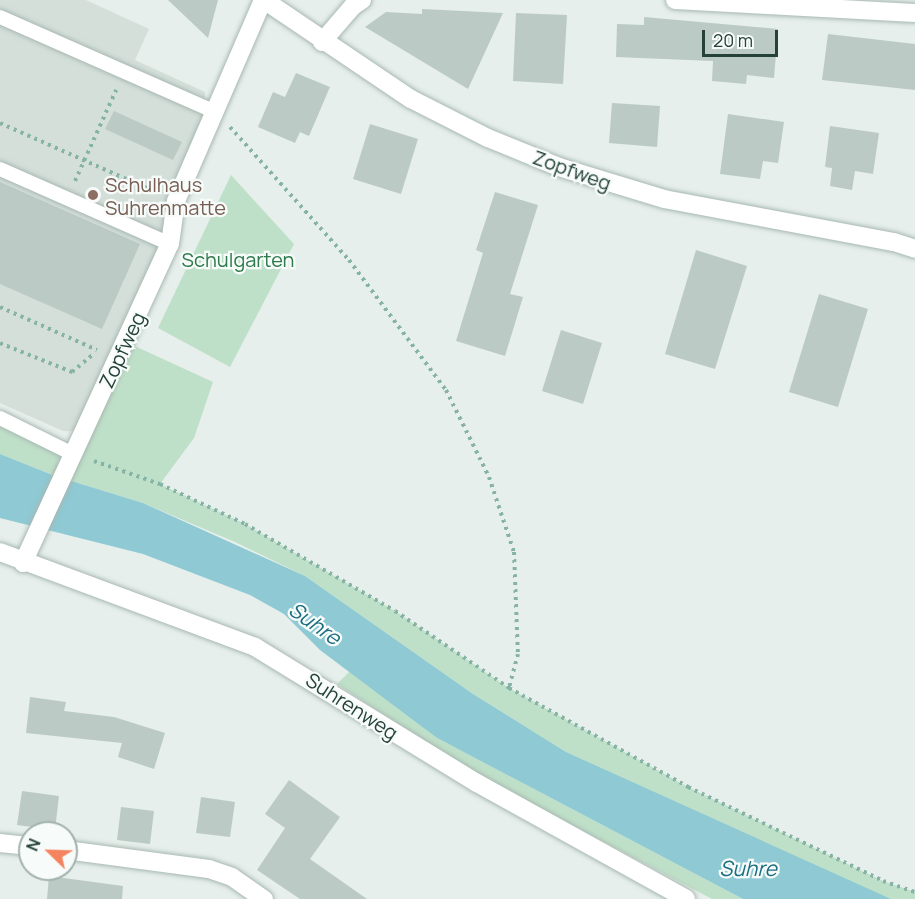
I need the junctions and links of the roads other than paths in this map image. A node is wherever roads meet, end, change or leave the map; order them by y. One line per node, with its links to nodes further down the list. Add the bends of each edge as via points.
1 (264, 0): 6 (street, Zopfweg); 7 (street, Zopfweg)
2 (363, 0): 6 (street, via 352,6)
3 (675, 0): 4 (street)
4 (915, 13)
5 (0, 17): 7 (lane)
6 (322, 42): 10 (street, Zopfweg, via 411,99 488,138 600,181 664,199)
7 (214, 112): 9 (street, Zopfweg, via 176,201)
8 (0, 169): 9 (lane)
9 (170, 244): 12 (street, Zopfweg)
10 (915, 249)
11 (0, 418): 12 (lane)
12 (73, 454): 14 (street, Zopfweg)
13 (0, 552): 14 (street, Suhrenweg)
14 (23, 563): 19 (street, Suhrenweg, via 255,646 477,783)
15 (0, 843): 16 (street)
16 (18, 845)
17 (78, 852): 18 (street, via 209,869 232,877)
18 (264, 899)
19 (686, 899)

